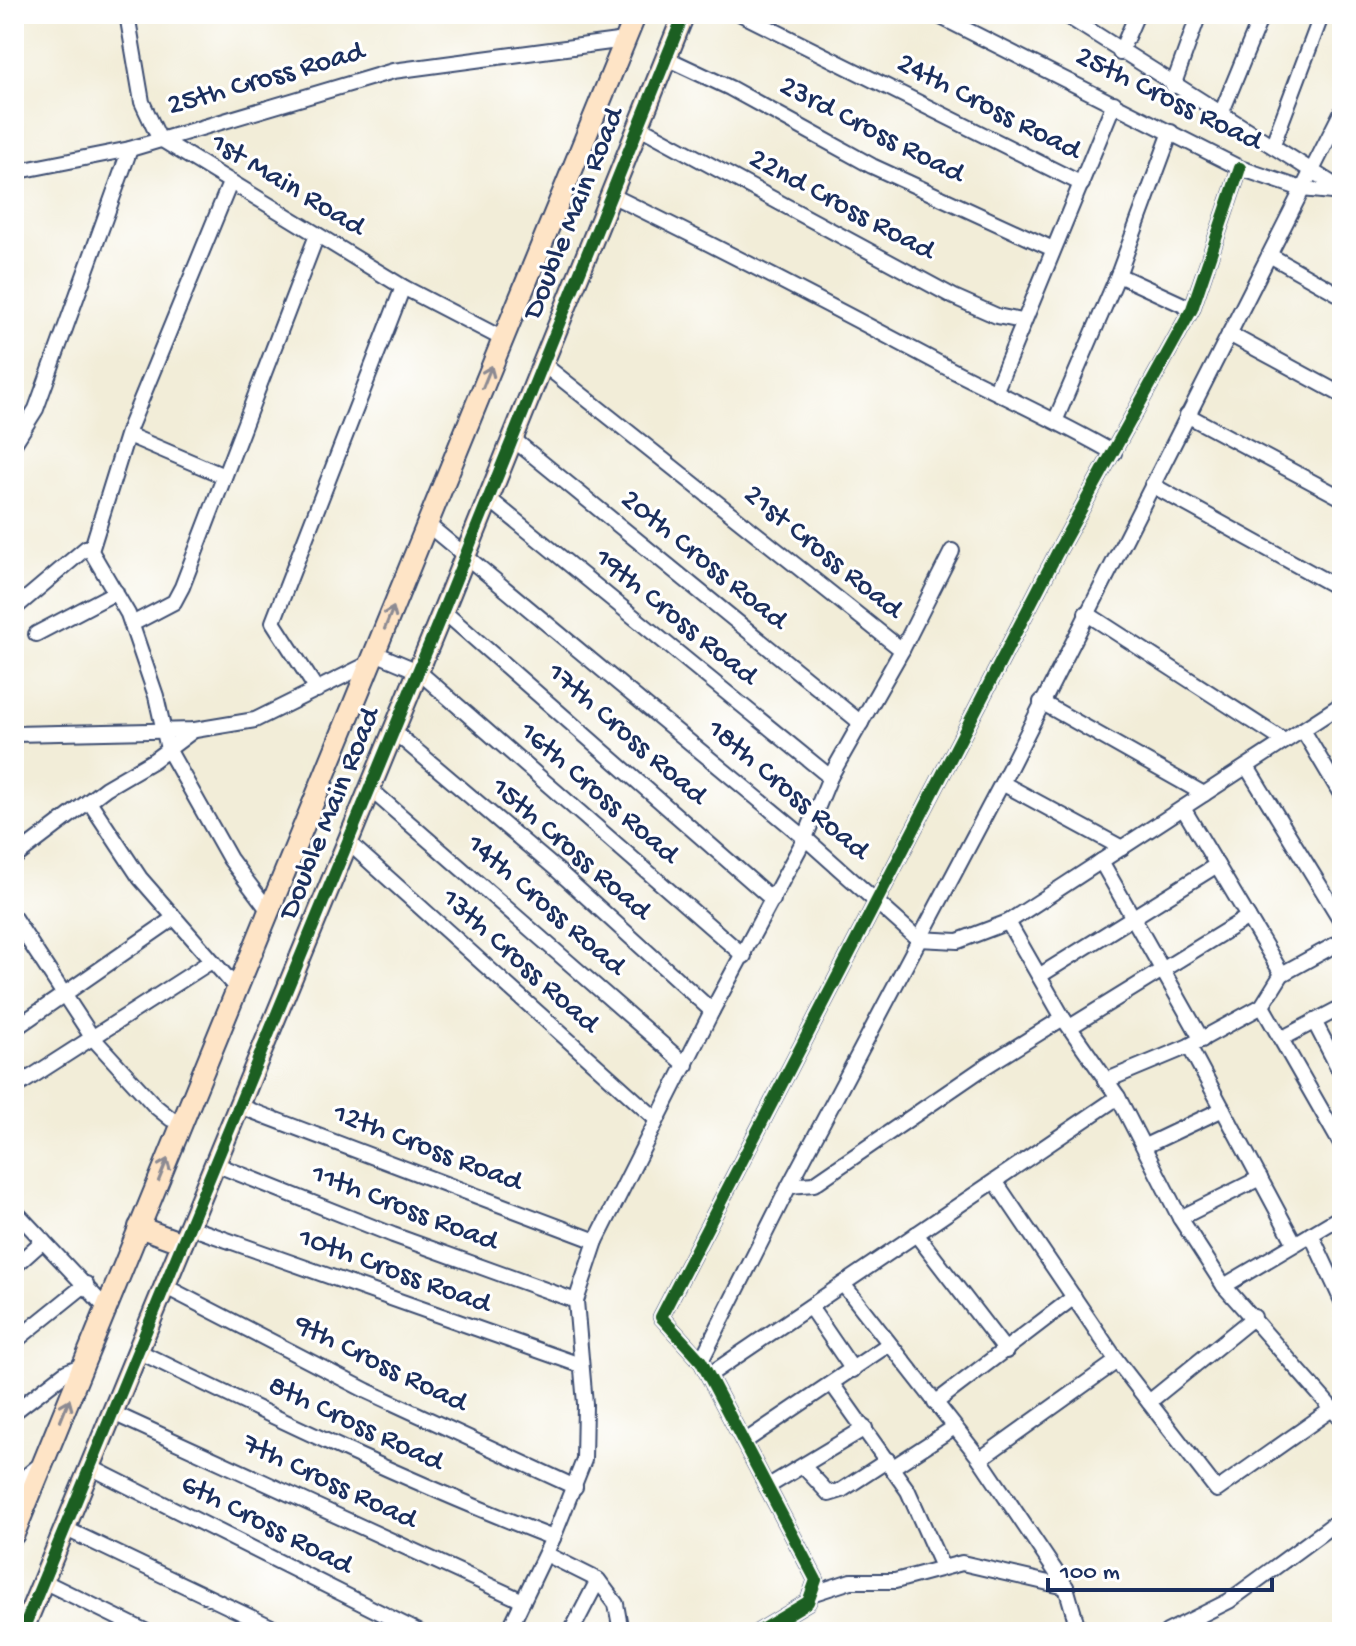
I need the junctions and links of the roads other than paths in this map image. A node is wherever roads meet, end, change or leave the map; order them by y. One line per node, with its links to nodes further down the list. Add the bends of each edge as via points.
1 (127, 14): 20 (street, via 142,102)
2 (636, 14): 11 (street, Double Main Road)
3 (684, 14): 13 (street, Double Main Road)
4 (741, 14): 27 (street, 24th Cross Road)
5 (935, 14): 15 (street, 25th Cross Road)
6 (1137, 14): 12 (street)
7 (1199, 14): 14 (street)
8 (1262, 14): 17 (street)
9 (1322, 14): 21 (street)
10 (1072, 16): 12 (street)
11 (625, 40): 20 (street, 25th Cross Road, via 393,71); 40 (street, Double Main Road)
12 (1120, 53): 14 (street)
13 (666, 58): 18 (street, Double Main Road); 32 (street, 23rd Cross Road, via 872,166)
14 (1173, 86): 17 (street)
15 (1114, 103): 19 (street, 25th Cross Road); 27 (street)
16 (1342, 111): 24 (street)
17 (1221, 114): 21 (street)
18 (638, 126): 30 (street, Double Main Road); 38 (street, 22nd Cross Road, via 954,297)
19 (1171, 132): 23 (street, 25th Cross Road); 34 (street)
20 (159, 138): 22 (street, 25th Cross Road); 26 (street, 1st Main Road)
21 (1273, 144): 24 (street)
22 (130, 149): 25 (street, 25th Cross Road); 48 (street, via 36,409)
23 (1240, 168): 28 (street, 25th Cross Road); 37 (street)
24 (1311, 170): 28 (street); 29 (street)
25 (14, 172)
26 (230, 183): 31 (street, 1st Main Road); 46 (street)
27 (1082, 184): 32 (street)
28 (1302, 189): 29 (street, 25th Cross Road); 33 (street)
29 (1342, 192)
30 (611, 195): 41 (street, Double Main Road); 42 (street)
31 (317, 235): 35 (street, 1st Main Road); 50 (street)
32 (1053, 249): 38 (street)
33 (1271, 256): 36 (street); 39 (street)
34 (1118, 275): 37 (street); 45 (street)
35 (403, 287): 40 (street, 1st Main Road); 68 (street, via 273,622)
36 (1342, 296)
37 (1192, 309): 49 (street)
38 (1022, 321): 42 (street)
39 (1229, 334): 43 (street); 44 (street)
40 (503, 339): 54 (street, Double Main Road, one-way to 40)
41 (543, 364): 47 (street, Double Main Road); 65 (street, 21st Cross Road)
42 (996, 390): 45 (street)
43 (1342, 395)
44 (1187, 415): 51 (street); 53 (street)
45 (1056, 419): 49 (street)
46 (128, 435): 50 (street); 55 (street)
47 (513, 439): 52 (street, Double Main Road); 71 (street, 20th Cross Road)
48 (14, 444)
49 (1114, 453): 94 (street)
50 (224, 476): 63 (street, via 174,602)
51 (1152, 485): 58 (street); 62 (street)
52 (488, 498): 57 (street, Double Main Road); 80 (street, 19th Cross Road)
53 (1342, 498)
54 (427, 524): 57 (street, 18th Cross Road); 66 (street, Double Main Road, one-way to 54)
55 (91, 551): 59 (street); 60 (street, via 86,548)
56 (952, 551): 65 (street)
57 (464, 556): 61 (street, Double Main Road); 87 (street, 18th Cross Road)
58 (1342, 590)
59 (116, 592): 63 (street); 64 (street)
60 (14, 609)
61 (443, 611): 67 (street, Double Main Road); 93 (street, 17th Cross Road)
62 (1086, 613): 69 (street); 77 (street)
63 (132, 624): 73 (street)
64 (36, 634)
65 (902, 650): 71 (street, 21st Cross Road)
66 (372, 658): 67 (street, 16th Cross Road); 68 (street); 95 (street, Double Main Road)
67 (418, 671): 75 (street, Double Main Road); 104 (street, 16th Cross Road)
68 (317, 690): 74 (street, via 255,720)
69 (1041, 702): 81 (street); 83 (street)
70 (1342, 704): 76 (street)
71 (861, 723): 80 (street, 21st Cross Road)
72 (16, 729): 73 (street)
73 (165, 730): 74 (street); 78 (street)
74 (195, 730): 78 (street)
75 (392, 730): 82 (street, Double Main Road); 113 (street, 15th Cross Road)
76 (1303, 730): 77 (street); 84 (street)
77 (1284, 741): 79 (street)
78 (168, 749): 85 (street); 95 (street, via 230,859)
79 (1247, 767): 83 (street); 101 (street)
80 (830, 777): 87 (street, 21st Cross Road)
81 (1002, 783): 89 (street); 102 (street)
82 (369, 788): 88 (street, Double Main Road); 120 (street, 14th Cross Road)
83 (1204, 794): 86 (street)
84 (1342, 796)
85 (89, 801): 90 (street); 99 (street, via 115,845)
86 (1183, 808): 89 (street); 92 (street)
87 (805, 838): 93 (street, 21st Cross Road); 94 (street, 18th Cross Road)
88 (348, 842): 125 (street, Double Main Road); 127 (street, 13th Cross Road)
89 (1122, 848): 91 (street)
90 (14, 858)
91 (1101, 861): 96 (street); 100 (street)
92 (1217, 865): 96 (street); 97 (street)
93 (773, 900): 104 (street, 21st Cross Road)
94 (876, 900): 102 (street, 18th Cross Road); 160 (street, via 661,1317)
95 (269, 911): 109 (street, Double Main Road)
96 (1131, 916): 106 (street); 108 (street)
97 (1248, 917): 106 (street); 107 (street)
98 (14, 918): 110 (street)
99 (174, 918): 105 (street); 110 (street)
100 (1008, 922): 102 (street, via 958,941); 108 (street)
101 (1342, 922)
102 (918, 939): 134 (street)
103 (1342, 941): 107 (street)
104 (744, 956): 113 (street, 21st Cross Road)
105 (210, 962): 109 (street); 117 (street)
106 (1161, 969): 115 (street); 119 (street)
107 (1282, 974): 111 (street)
108 (1039, 976): 115 (street)
109 (237, 989): 128 (street, Double Main Road)
110 (64, 992): 116 (street); 117 (street)
111 (1262, 1006): 118 (street); 119 (street)
112 (1342, 1007): 114 (street)
113 (712, 1011): 120 (street, 21st Cross Road)
114 (1314, 1021): 118 (street); 121 (street)
115 (1066, 1022): 122 (street); 134 (street, via 986,1066 814,1184)
116 (14, 1029)
117 (92, 1037): 123 (street); 128 (street, via 155,1106)
118 (1281, 1039): 130 (street)
119 (1196, 1043): 122 (street); 126 (street)
120 (686, 1065): 127 (street, 21st Cross Road)
121 (1342, 1075)
122 (1105, 1081): 124 (street)
123 (14, 1088)
124 (1118, 1097): 129 (street); 133 (street)
125 (239, 1106): 131 (street, Double Main Road); 143 (street, 12th Cross Road)
126 (1223, 1109): 129 (street); 132 (street)
127 (656, 1119): 143 (street, 21st Cross Road)
128 (183, 1122): 138 (street, Double Main Road, one-way to 128)
129 (1145, 1146): 137 (street)
130 (1342, 1146)
131 (215, 1164): 141 (street, Double Main Road); 151 (street, 11th Cross Road)
132 (1260, 1178): 137 (street); 144 (street)
133 (995, 1181): 139 (street); 150 (street)
134 (789, 1186): 160 (street)
135 (14, 1210): 142 (street)
136 (1342, 1216): 140 (street)
137 (1180, 1218): 149 (street)
138 (139, 1227): 141 (street); 154 (street, Double Main Road)
139 (916, 1234): 147 (street); 159 (street)
140 (1311, 1234): 144 (street); 152 (street)
141 (186, 1235): 148 (street, Double Main Road); 163 (street, 10th Cross Road)
142 (43, 1241): 145 (street); 146 (street)
143 (596, 1241): 151 (street, 21st Cross Road)
144 (1294, 1242): 149 (street)
145 (14, 1267)
146 (86, 1284): 154 (street); 156 (street)
147 (843, 1284): 153 (street); 157 (street)
148 (164, 1286): 158 (street, Double Main Road); 181 (street, 9th Cross Road, via 367,1391)
149 (1224, 1286): 155 (street)
150 (1074, 1297): 159 (street); 161 (street)
151 (576, 1301): 163 (street)
152 (1342, 1301)
153 (810, 1307): 164 (street); 165 (street)
154 (106, 1308): 162 (street, Double Main Road)
155 (1254, 1317): 167 (street); 171 (street)
156 (14, 1342)
157 (889, 1344): 164 (street); 168 (street)
158 (138, 1351): 170 (street, Double Main Road); 186 (street, 8th Cross Road, via 339,1448)
159 (1006, 1351): 168 (street)
160 (701, 1361): 165 (street)
161 (1117, 1361): 167 (street); 175 (street)
162 (83, 1365): 169 (street); 176 (street, Double Main Road, one-way to 162)
163 (580, 1365): 181 (street, via 584,1460)
164 (853, 1370): 166 (street)
165 (709, 1375): 174 (street)
166 (832, 1384): 172 (street); 174 (street)
167 (1149, 1402): 171 (street, via 1217,1490)
168 (935, 1403): 173 (street)
169 (14, 1412)
170 (113, 1413): 179 (street, Double Main Road); 193 (street, 7th Cross Road)
171 (1337, 1414)
172 (865, 1428): 177 (street); 178 (street)
173 (953, 1428): 175 (street); 177 (street)
174 (744, 1442): 182 (street)
175 (980, 1459): 192 (street)
176 (44, 1461): 180 (street); 185 (street, Double Main Road)
177 (891, 1463): 178 (street, via 829,1494); 188 (street)
178 (803, 1466): 182 (street)
179 (90, 1467): 184 (street, Double Main Road); 198 (street, 6th Cross Road)
180 (14, 1486)
181 (575, 1487): 186 (street)
182 (767, 1487): 191 (street)
183 (1342, 1518): 204 (street, via 1229,1601)
184 (64, 1528): 190 (street, Double Main Road); 194 (street)
185 (14, 1534)
186 (553, 1538): 187 (street)
187 (546, 1554): 189 (street); 193 (street)
188 (942, 1567): 191 (street, via 895,1581); 192 (street, via 962,1563)
189 (598, 1580): 200 (street); 201 (street, via 616,1604)
190 (43, 1581): 195 (street, Double Main Road); 196 (street)
191 (818, 1587): 202 (street, via 808,1602)
192 (1066, 1587): 203 (street)
193 (523, 1601): 199 (street)
194 (262, 1628): 197 (street)
195 (22, 1632)
196 (147, 1632)
197 (282, 1632)
198 (419, 1632)
199 (508, 1632)
200 (571, 1632)
201 (621, 1632)
202 (758, 1632)
203 (1079, 1632)
204 (1167, 1632)

